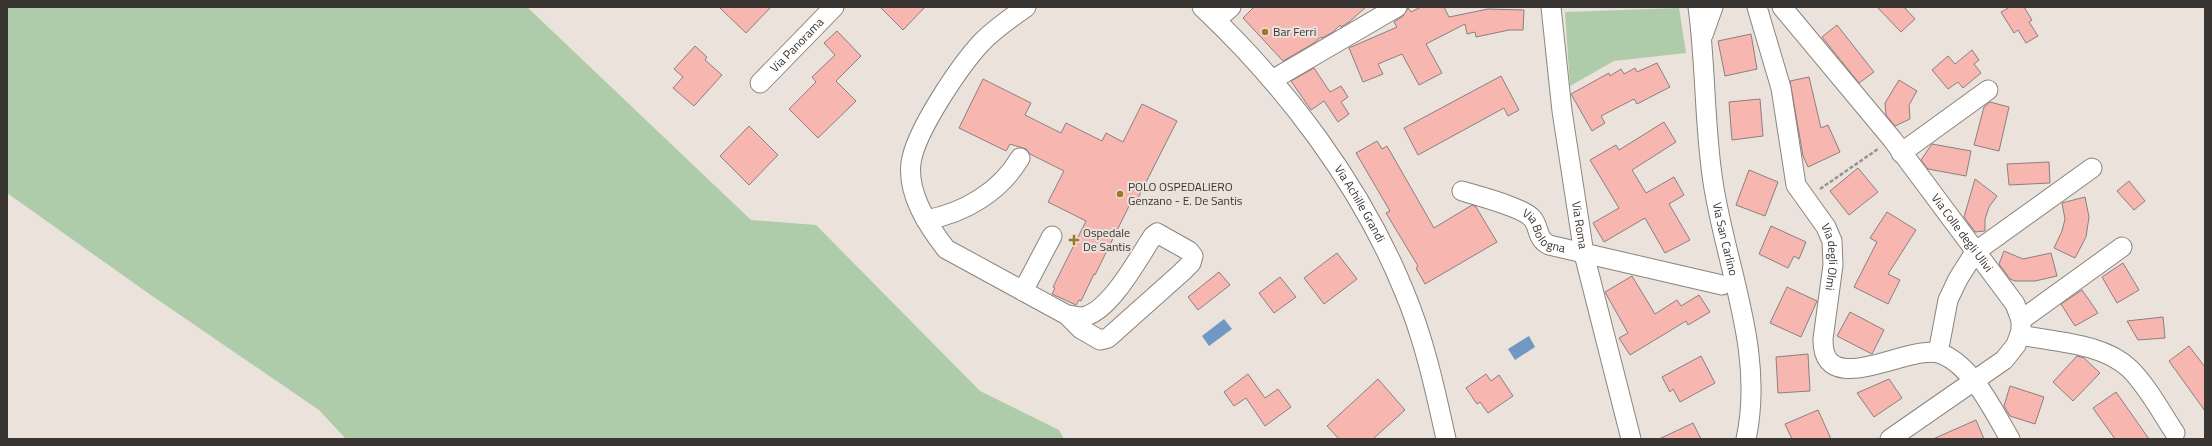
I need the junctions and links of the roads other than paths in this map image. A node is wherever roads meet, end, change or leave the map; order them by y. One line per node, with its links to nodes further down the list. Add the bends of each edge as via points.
1 (834, 7): 14 (street, Via Panorama)
2 (1026, 7): 20 (street, via 982,42 928,120 914,150 911,164 911,180)
3 (1202, 7): 11 (street, Via Achille Grandi)
4 (1231, 7): 11 (street)
5 (1397, 7): 13 (street)
6 (1551, 7): 24 (street, Via Roma, via 1562,111)
7 (1698, 7): 12 (street, Via San Carlino)
8 (1713, 7): 12 (street, Via San Carlino)
9 (1757, 7): 29 (street, Via degli Olmi, via 1781,88 1794,179 1805,200 1826,227 1832,241 1833,265 1823,339 1824,350 1830,360 1842,368 1853,370 1910,354)
10 (1782, 7): 16 (street, Via Colle degli Ulivi)
11 (1216, 20): 13 (street, Via Achille Grandi)
12 (1702, 38): 34 (street, Via San Carlino, via 1708,146 1713,182 1724,239 1742,308 1751,372 1752,406)
13 (1272, 80): 32 (street, Via Achille Grandi, via 1335,165 1375,229 1410,307 1428,362)
14 (760, 83)
15 (1988, 90): 16 (street)
16 (1896, 146): 23 (street, Via Colle degli Ulivi)
17 (1020, 158): 20 (street, via 1011,174 988,194 965,208)
18 (2092, 168): 23 (street)
19 (1462, 191): 24 (street, Via Bologna, via 1520,211 1531,217 1538,236 1546,244)
20 (926, 220): 26 (street, via 946,249)
21 (1052, 236): 26 (street)
22 (2122, 247): 28 (street)
23 (1975, 252): 28 (street, Via Colle degli Ulivi, via 2015,304); 29 (street, via 1948,300)
24 (1584, 254): 25 (street, Via Bologna); 33 (street, Via Roma)
25 (1722, 286)
26 (1023, 291): 27 (street)
27 (1067, 315): 27 (street, via 1085,316 1102,306 1157,233 1189,251 1193,256 1191,263 1182,272 1108,338 1100,340 1092,336)
28 (2020, 328): 30 (street, via 2016,345 2004,360); 31 (street, via 2117,359 2132,370)
29 (1938, 352): 30 (street, via 1950,358)
30 (1974, 381): 35 (street); 36 (street)
31 (2175, 432)
32 (1446, 439)
33 (1632, 439)
34 (1747, 439)
35 (1890, 439)
36 (2010, 439)

